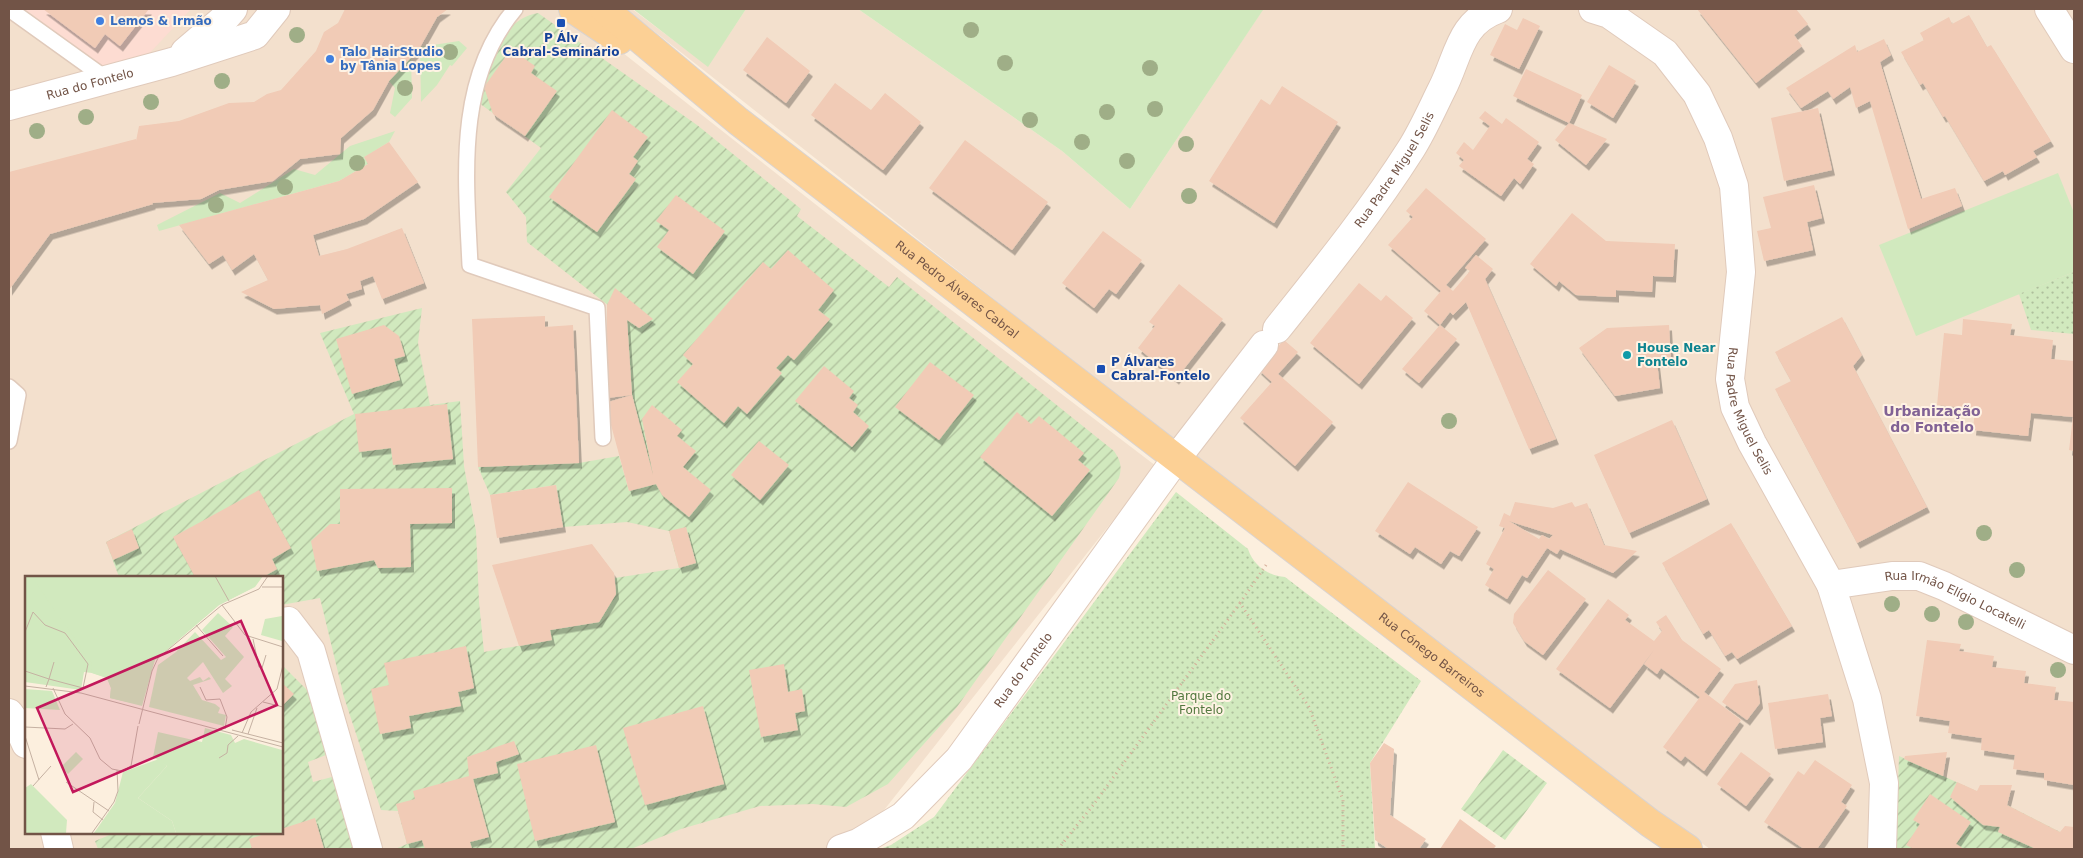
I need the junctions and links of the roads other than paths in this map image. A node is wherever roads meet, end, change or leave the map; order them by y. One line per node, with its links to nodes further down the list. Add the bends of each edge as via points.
1 (9, 9): 13 (lane)
2 (233, 9): 12 (street, Rua do Fontelo)
3 (276, 9): 12 (street, Rua do Fontelo, via 255,35)
4 (515, 9): 17 (lane, via 485,54 470,111 466,192 470,266 596,308)
5 (573, 9): 15 (main road, Rua Pedro Álvares Cabral)
6 (604, 9): 15 (main road, Rua Pedro Álvares Cabral)
7 (1498, 9): 19 (street, Rua Padre Miguel Selis, via 1483,14 1472,24 1412,148 1355,230)
8 (1593, 9): 10 (street, Rua Padre Miguel Selis)
9 (2048, 9): 11 (street)
10 (1622, 16): 20 (street, Rua Padre Miguel Selis, via 1665,53 1697,94 1718,138 1734,186 1739,230 1741,272 1730,379 1735,407)
11 (2074, 49)
12 (172, 62): 13 (street, Rua do Fontelo)
13 (108, 80): 14 (street, Rua do Fontelo)
14 (9, 106)
15 (738, 121): 19 (main road, Rua Pedro Álvares Cabral)
16 (9, 388): 18 (lane, via 18,395)
17 (602, 438)
18 (9, 442)
19 (1176, 459): 28 (street, Rua do Fontelo, via 959,759 903,816 858,843); 29 (main road, Rua Cónego Barreiros)
20 (1831, 585): 22 (street, Rua Irmão Elígio Locatelli, via 1892,576 1919,576); 30 (street, Rua Padre Miguel Selis, via 1867,699 1884,783)
21 (288, 621): 27 (street, via 310,651)
22 (2074, 650)
23 (9, 713): 24 (street)
24 (25, 742)
25 (56, 833): 26 (street)
26 (59, 849)
27 (368, 849)
28 (840, 849)
29 (1688, 849)
30 (1882, 849)

